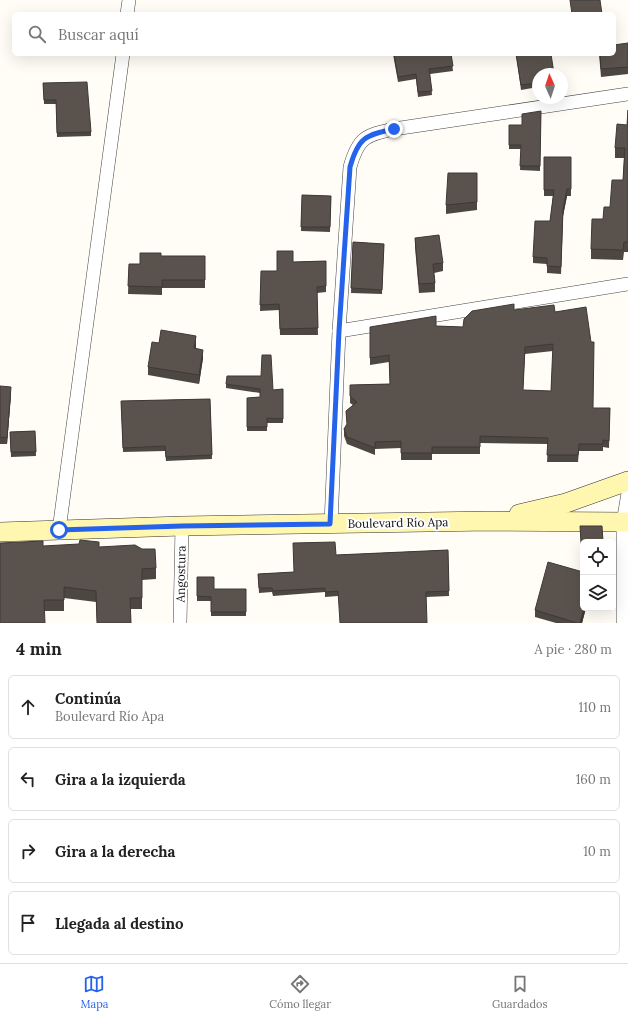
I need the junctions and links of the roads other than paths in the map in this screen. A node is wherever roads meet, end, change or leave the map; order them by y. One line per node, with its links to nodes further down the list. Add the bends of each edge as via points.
1 (128, 0): 2 (street)
2 (127, 12)
3 (123, 56): 13 (street)
4 (628, 94): 6 (street, via 370,134 355,149 350,167)
5 (628, 284): 6 (street)
6 (339, 331): 11 (street)
7 (628, 482): 9 (main road, via 566,503)
8 (628, 493): 10 (street)
9 (490, 520): 10 (main road, Boulevard Río Apa); 11 (main road, Boulevard Río Apa)
10 (626, 523): 16 (street)
11 (330, 524): 12 (main road, Boulevard Río Apa)
12 (182, 526): 13 (main road, Boulevard Río Apa); 15 (street, Angostura)
13 (59, 530): 14 (main road, Boulevard Río Apa)
14 (0, 532)
15 (180, 623)
16 (622, 623)

